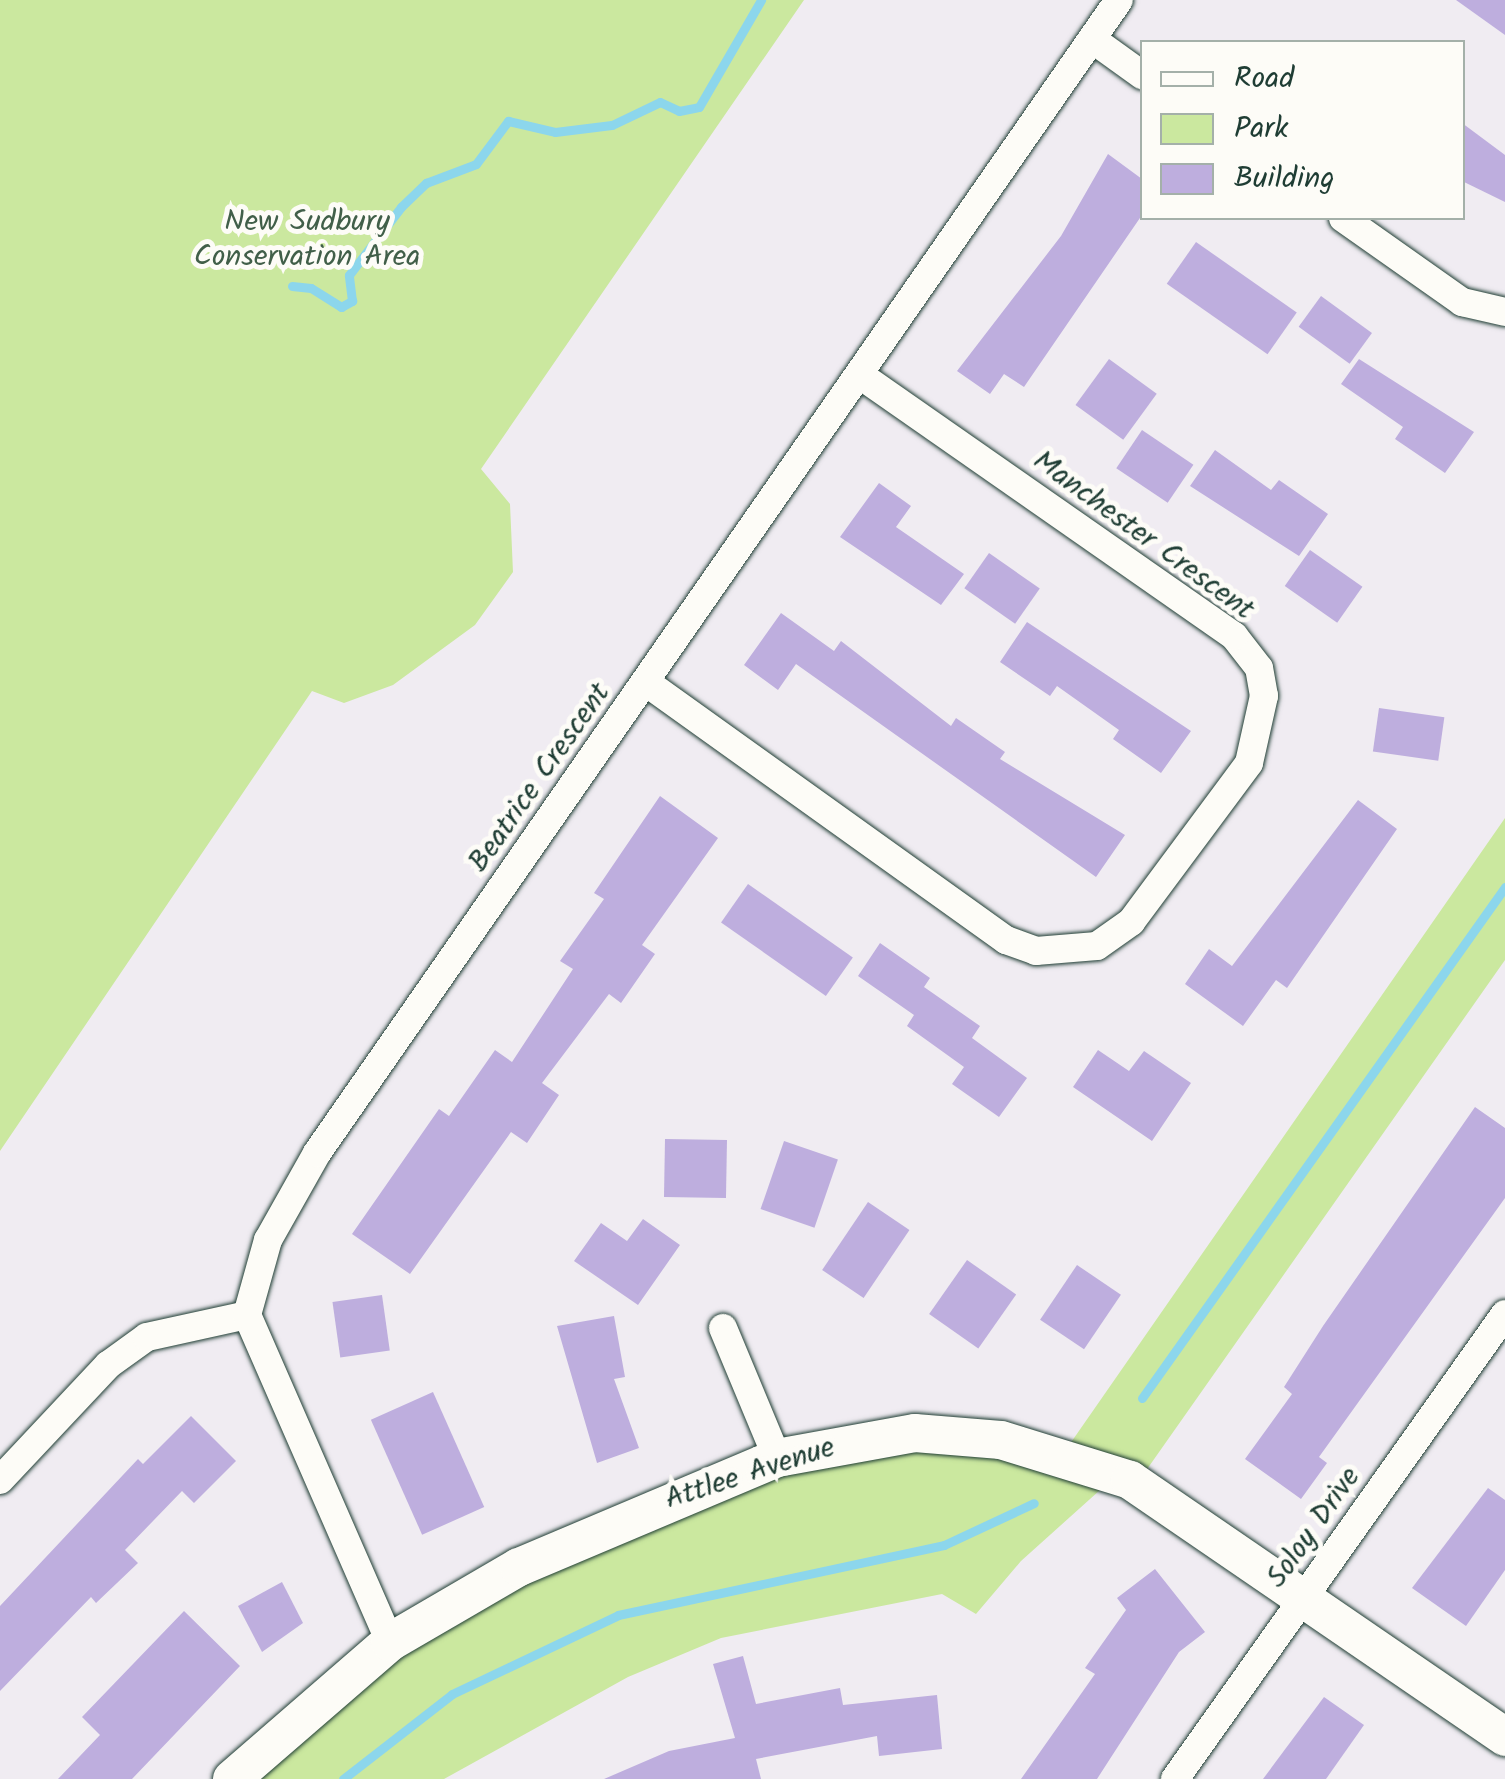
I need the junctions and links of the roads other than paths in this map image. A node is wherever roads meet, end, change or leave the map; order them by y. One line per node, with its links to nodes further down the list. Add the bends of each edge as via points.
1 (1118, 0): 2 (street, Beatrice Crescent)
2 (1092, 39): 3 (street); 6 (street, Beatrice Crescent)
3 (1140, 74)
4 (1346, 220): 5 (street, via 1462,302)
5 (1505, 312)
6 (860, 376): 7 (street, Beatrice Crescent); 7 (street, Manchester Crescent, via 1234,636 1260,668 1264,696 1249,763 1130,922 1096,946 1036,952 1006,940)
7 (646, 684): 9 (street, Beatrice Crescent, via 317,1153 268,1240)
8 (1505, 1314): 13 (street, Soloy Drive)
9 (247, 1315): 12 (street, via 147,1337 108,1365); 14 (street)
10 (724, 1328): 11 (street)
11 (777, 1458): 13 (street, Attlee Avenue, via 915,1434 1049,1450 1158,1496); 14 (street, Attlee Avenue, via 574,1540)
12 (0, 1480)
13 (1305, 1598): 15 (street, Attlee Avenue); 17 (street, Soloy Drive)
14 (390, 1642): 16 (street, Attlee Avenue)
15 (1505, 1737)
16 (232, 1779)
17 (1176, 1779)

